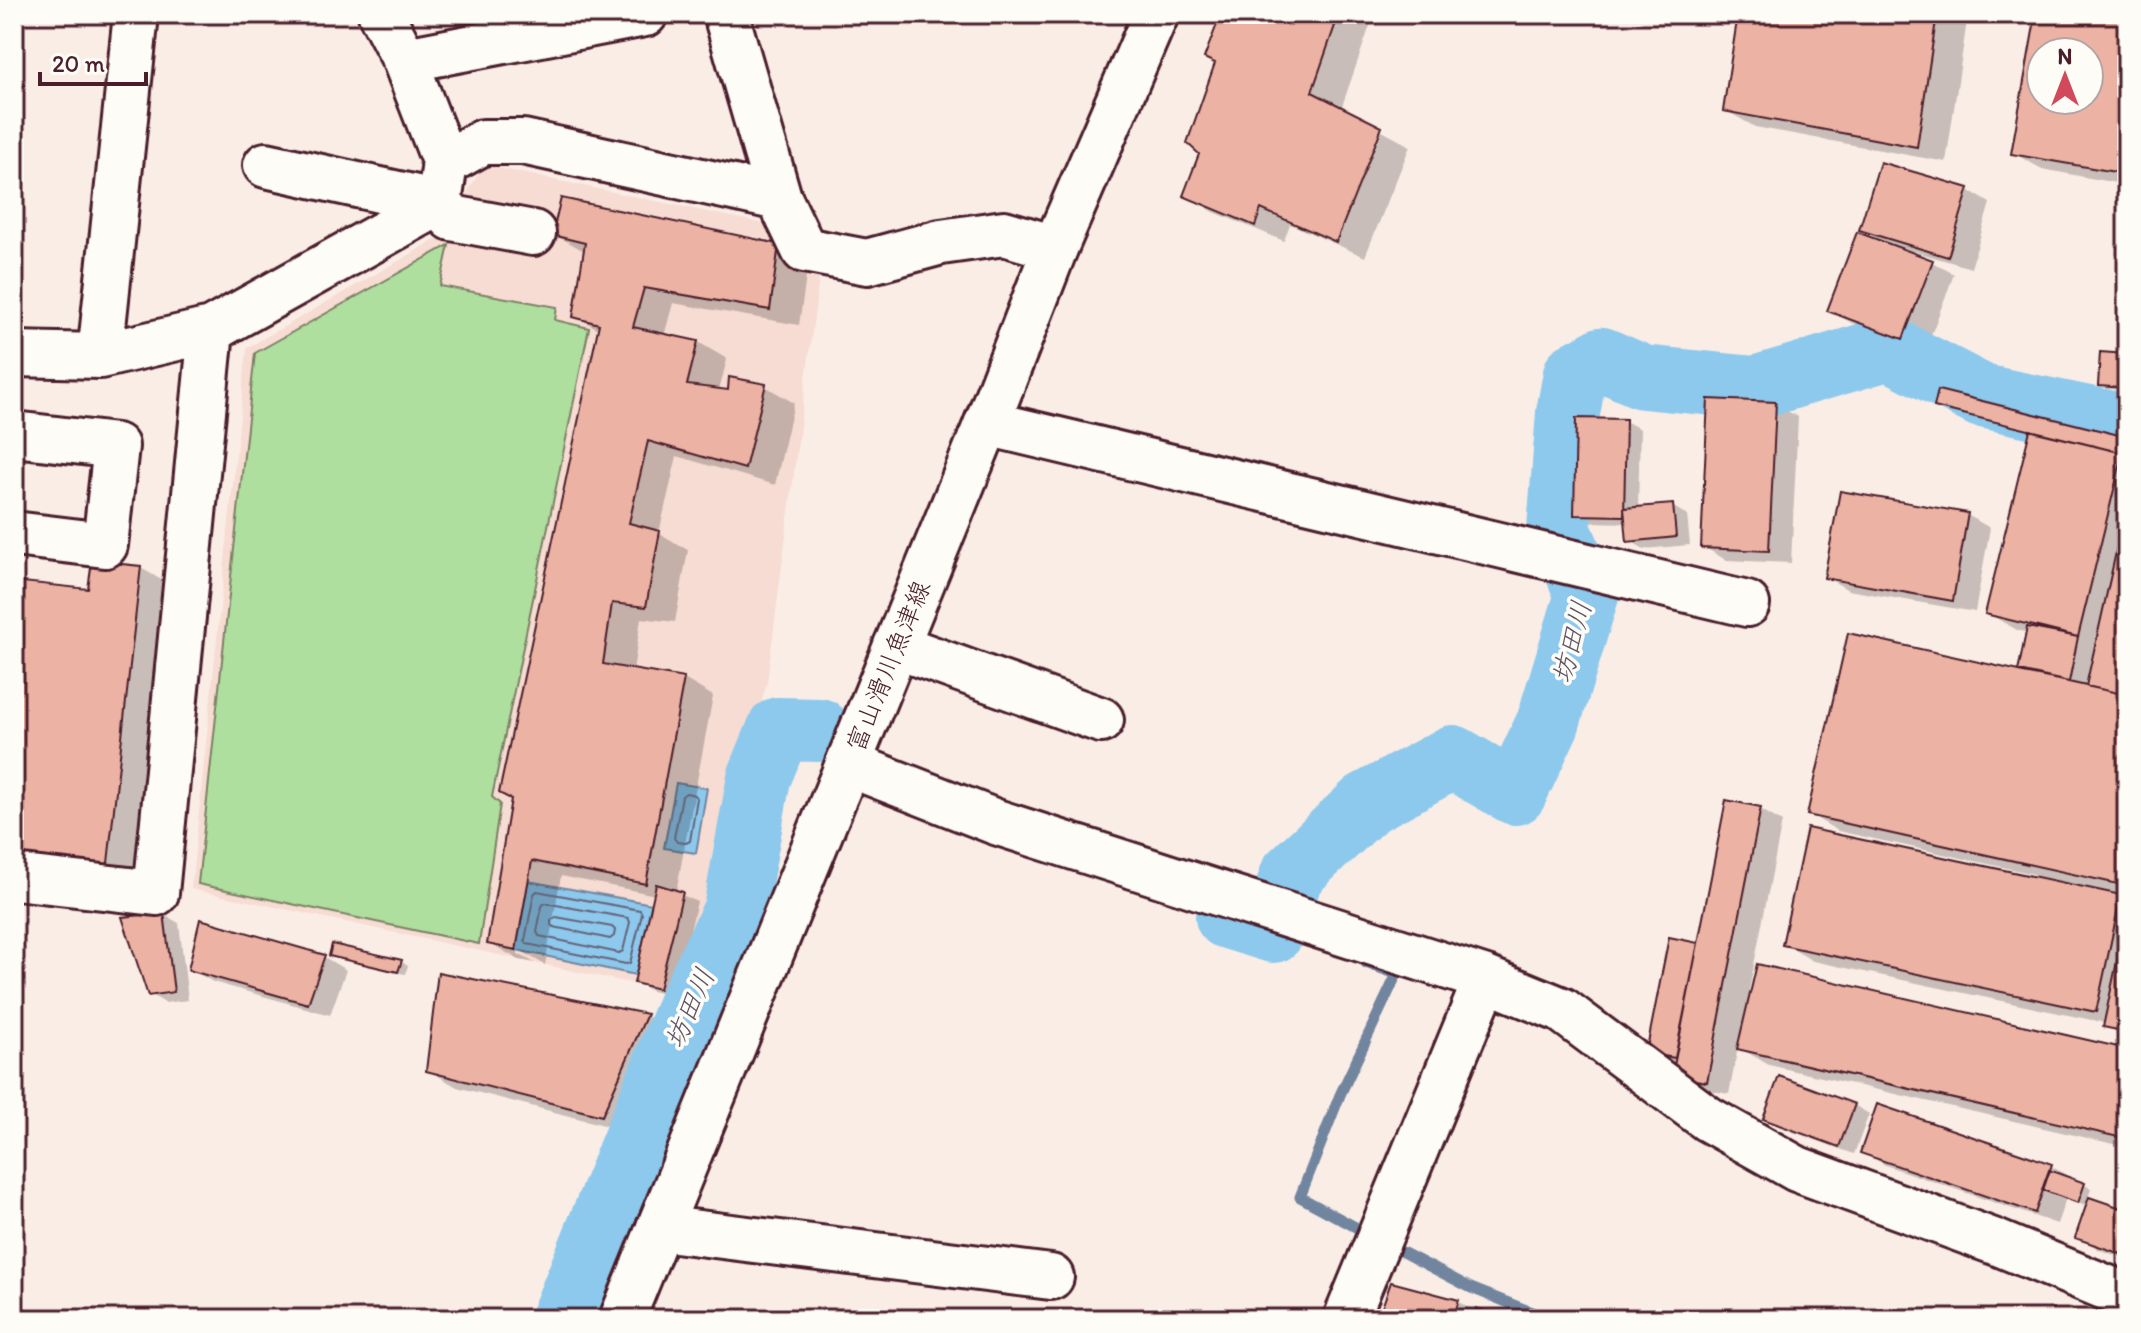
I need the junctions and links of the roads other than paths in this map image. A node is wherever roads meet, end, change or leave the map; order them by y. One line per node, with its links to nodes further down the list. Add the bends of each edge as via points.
1 (136, 14): 14 (street)
2 (381, 14): 6 (street)
3 (645, 14): 6 (street)
4 (726, 14): 9 (street)
5 (1156, 14): 11 (street, 富山滑川魚津線)
6 (405, 60): 8 (street)
7 (266, 165): 8 (street)
8 (442, 183): 9 (street, via 483,142 523,142); 10 (street, via 452,218); 12 (street)
9 (779, 198): 11 (street, via 804,250 854,260 867,262 941,242 1004,233)
10 (533, 233)
11 (1055, 248): 15 (street, 富山滑川魚津線)
12 (211, 330): 14 (street); 22 (street, via 156,893)
13 (14, 354): 14 (street)
14 (100, 356)
15 (987, 423): 18 (street); 19 (street, 富山滑川魚津線)
16 (14, 434): 17 (street, via 116,446 105,545)
17 (14, 534)
18 (1747, 604)
19 (896, 646): 20 (street); 21 (street, 富山滑川魚津線)
20 (1101, 720)
21 (848, 764): 23 (street, via 996,822); 24 (street, 富山滑川魚津線)
22 (14, 877)
23 (1486, 979): 26 (street, via 1562,1010 1708,1119 1797,1169); 28 (street)
24 (659, 1228): 25 (street); 27 (street, 富山滑川魚津線)
25 (1051, 1277)
26 (2127, 1296)
27 (622, 1319)
28 (1346, 1319)

